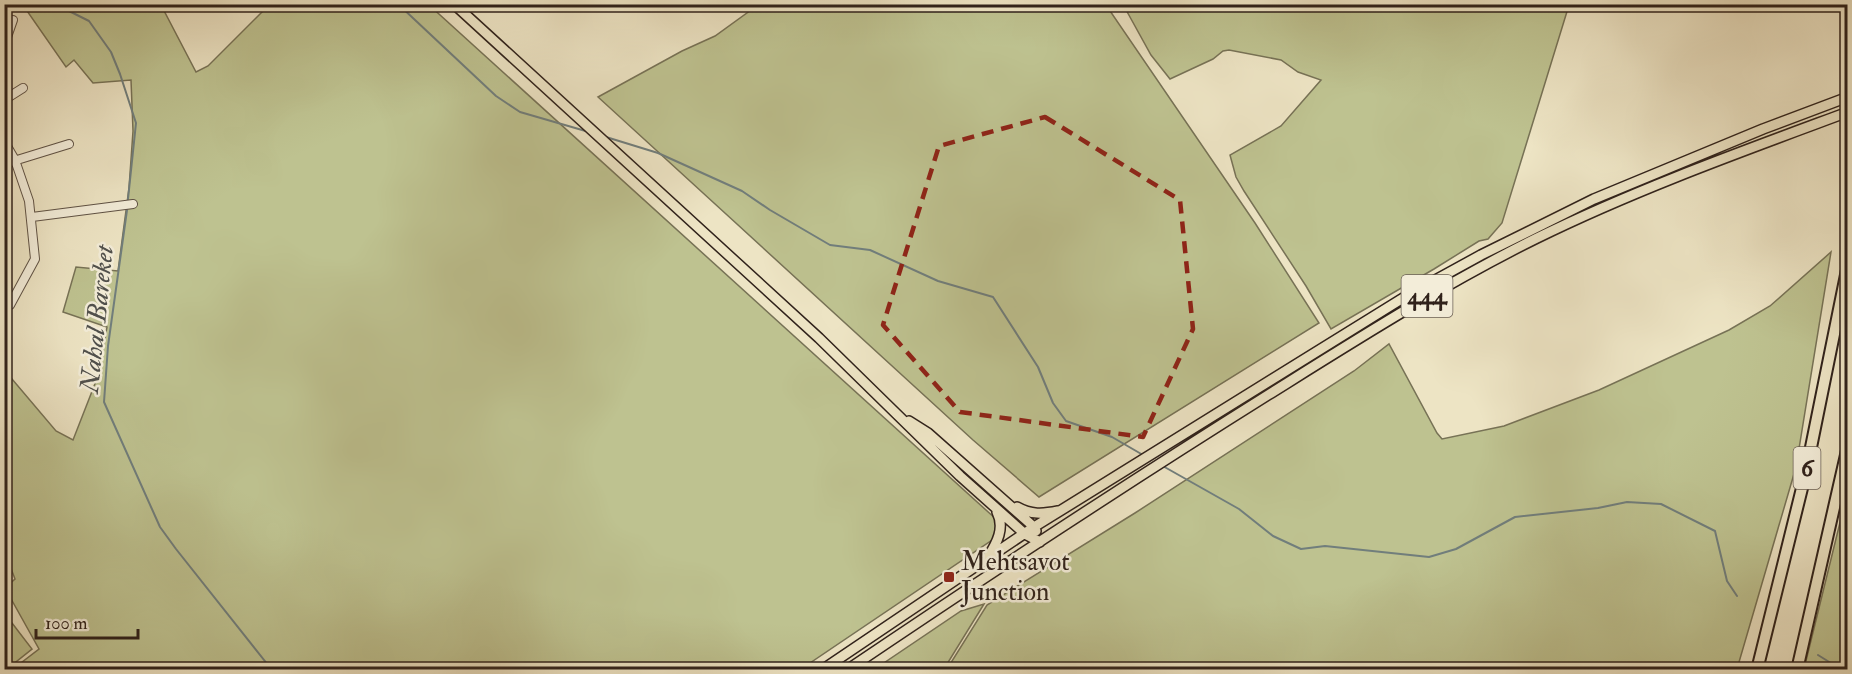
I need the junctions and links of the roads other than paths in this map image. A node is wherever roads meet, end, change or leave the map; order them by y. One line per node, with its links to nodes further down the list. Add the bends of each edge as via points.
1 (454, 4): 16 (main road)
2 (13, 20): 3 (street)
3 (4, 38)
4 (23, 88): 6 (street)
5 (1848, 97): 20 (main road, 444, via 1648,176 1480,255 1408,295)
6 (4, 100)
7 (1847, 112): 23 (main road, 444, via 1652,186 1486,264 1394,316 1114,491)
8 (4, 141): 10 (street)
9 (69, 144): 10 (street)
10 (15, 160): 11 (street); 13 (street)
11 (4, 164)
12 (133, 204): 13 (street)
13 (32, 217): 15 (street, via 35,258 10,305)
14 (1848, 265): 27 (highway, 6, via 1806,472)
15 (4, 308)
16 (900, 415): 18 (main road, via 928,433); 19 (main road, via 922,441)
17 (1848, 446): 28 (highway, 6)
18 (1002, 499): 20 (main road, via 1027,513); 21 (main road)
19 (994, 507): 22 (main road); 24 (main road, via 1001,520)
20 (1064, 510): 21 (main road, 444)
21 (1034, 527): 22 (main road, 444); 23 (main road)
22 (1025, 534): 23 (main road); 24 (main road, 444)
23 (1040, 542): 26 (main road, 444)
24 (987, 559): 25 (main road, 444)
25 (822, 669)
26 (847, 669)
27 (1757, 669)
28 (1797, 669)

